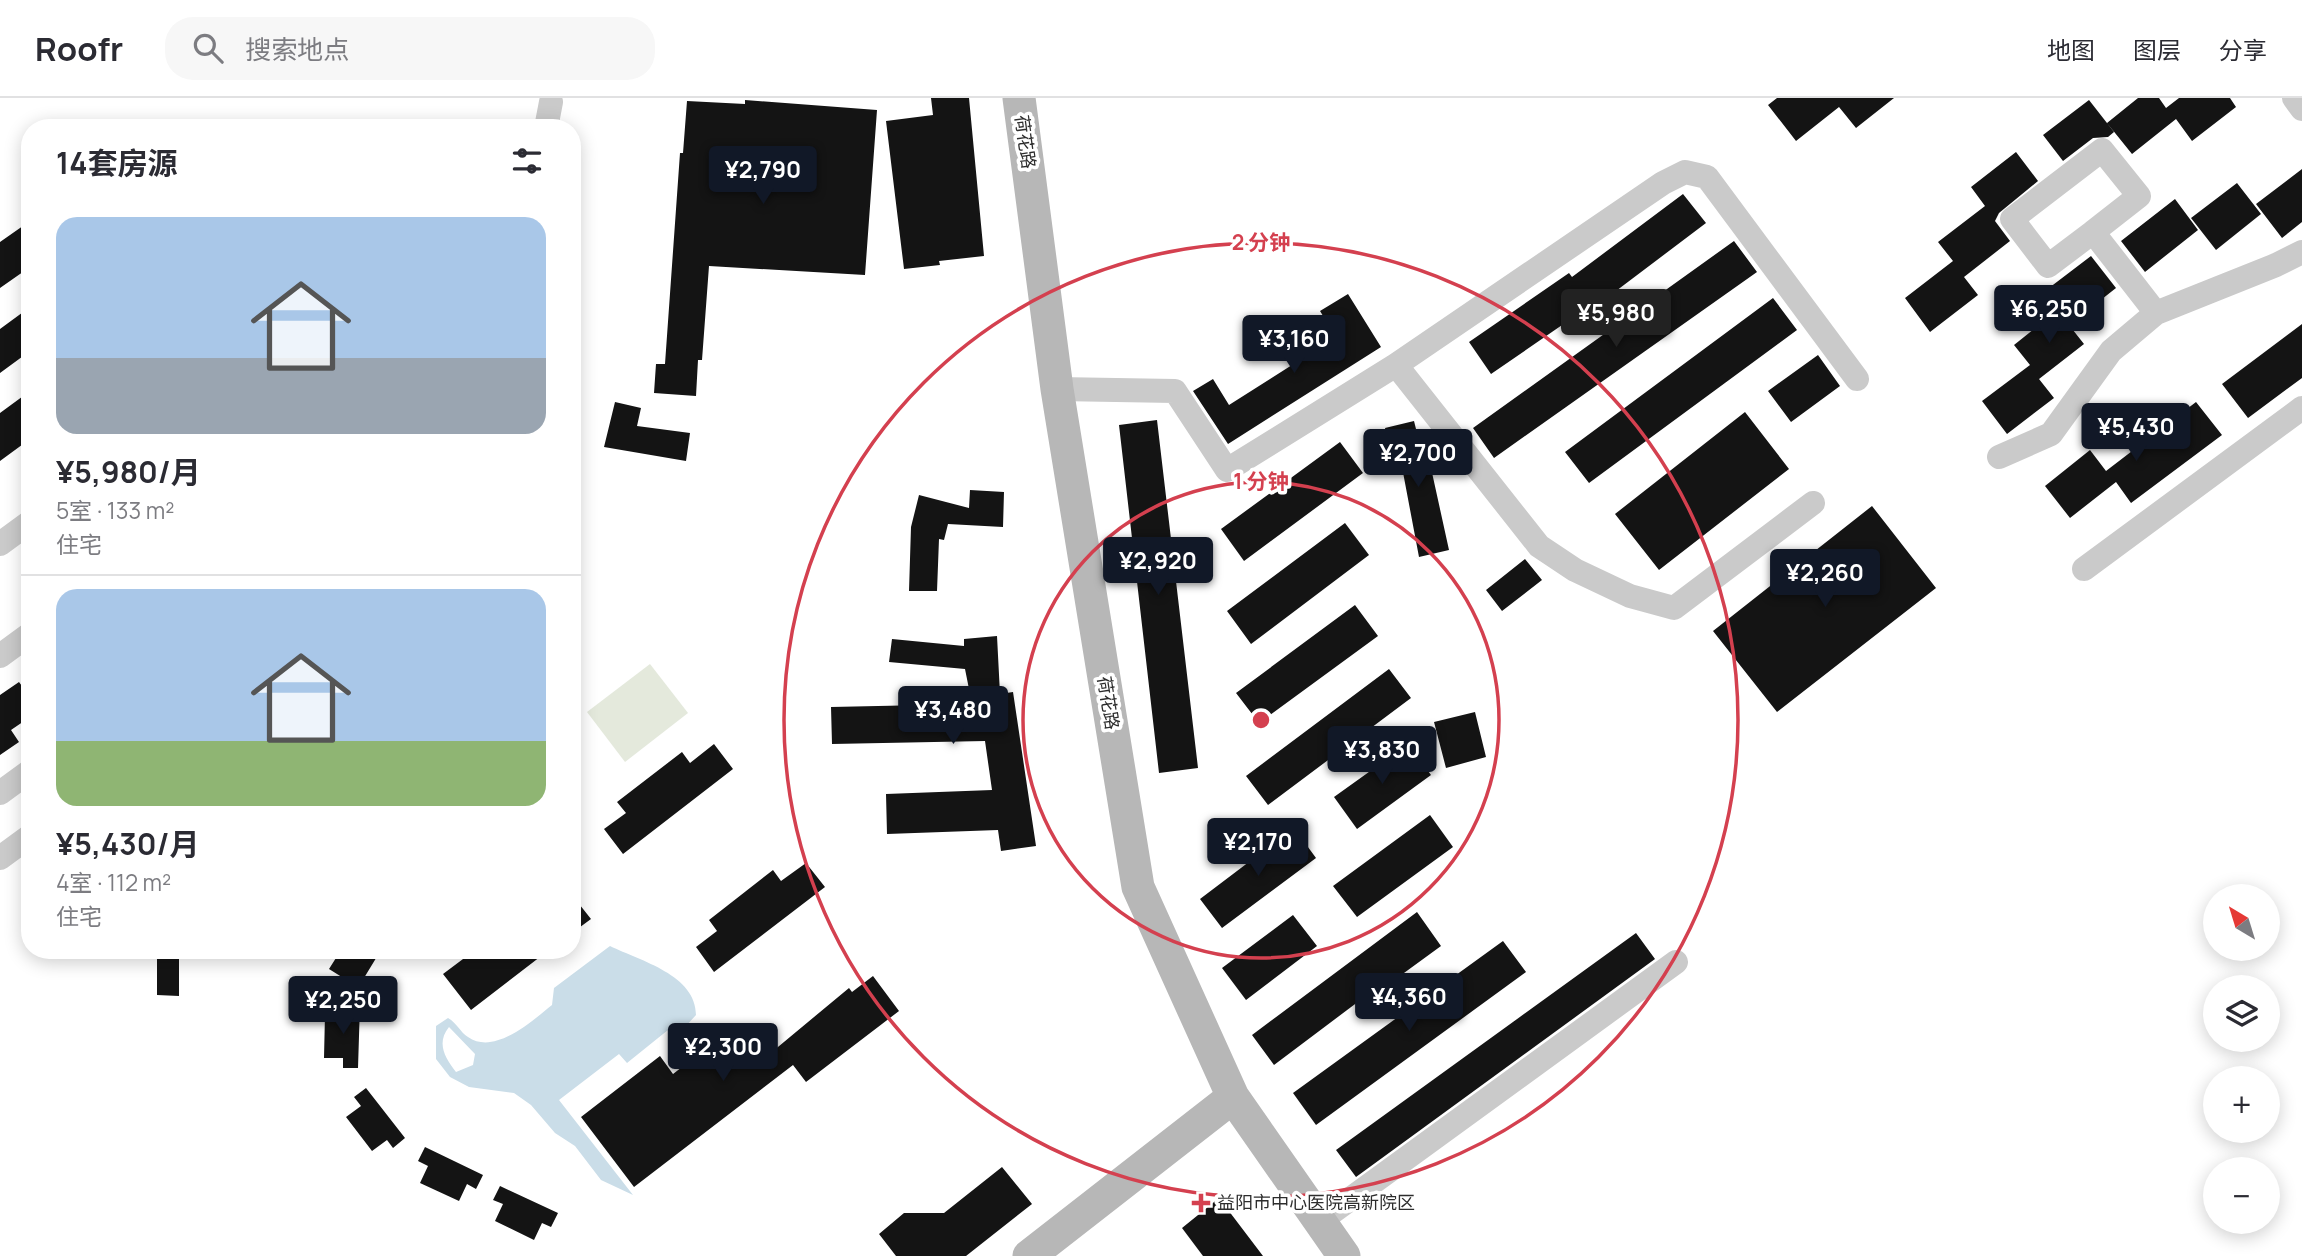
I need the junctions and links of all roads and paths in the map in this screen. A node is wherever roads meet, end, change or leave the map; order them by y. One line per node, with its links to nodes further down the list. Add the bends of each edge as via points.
1 (1019, 98): 11 (street, 荷花路)
2 (2294, 98): 4 (street)
3 (551, 102): 5 (street)
4 (2302, 109)
5 (548, 119)
6 (2093, 232): 6 (street, via 2139,196 2102,150 2012,219 2048,266); 8 (street)
7 (2302, 252): 8 (street)
8 (2155, 313): 13 (street, via 2111,351 2051,434)
9 (1396, 365): 10 (street, via 1685,172 1707,177); 11 (street, via 1227,470 1175,391); 14 (street, via 1539,546 1575,570 1630,596 1674,608)
10 (1857, 379)
11 (1057, 390): 25 (street, 荷花路, via 1138,887)
12 (2302, 408): 17 (street)
13 (1999, 457)
14 (1813, 503)
15 (21, 529): 16 (street)
16 (0, 544)
17 (2084, 569)
18 (21, 641): 19 (street)
19 (0, 656)
20 (21, 778): 21 (street)
21 (0, 793)
22 (21, 843): 23 (street)
23 (0, 858)
24 (1676, 962): 26 (street)
25 (1233, 1097): 26 (street, 荷花路); 27 (street)
26 (1320, 1221): 28 (street, 荷花路)
27 (1029, 1256)
28 (1344, 1256)

